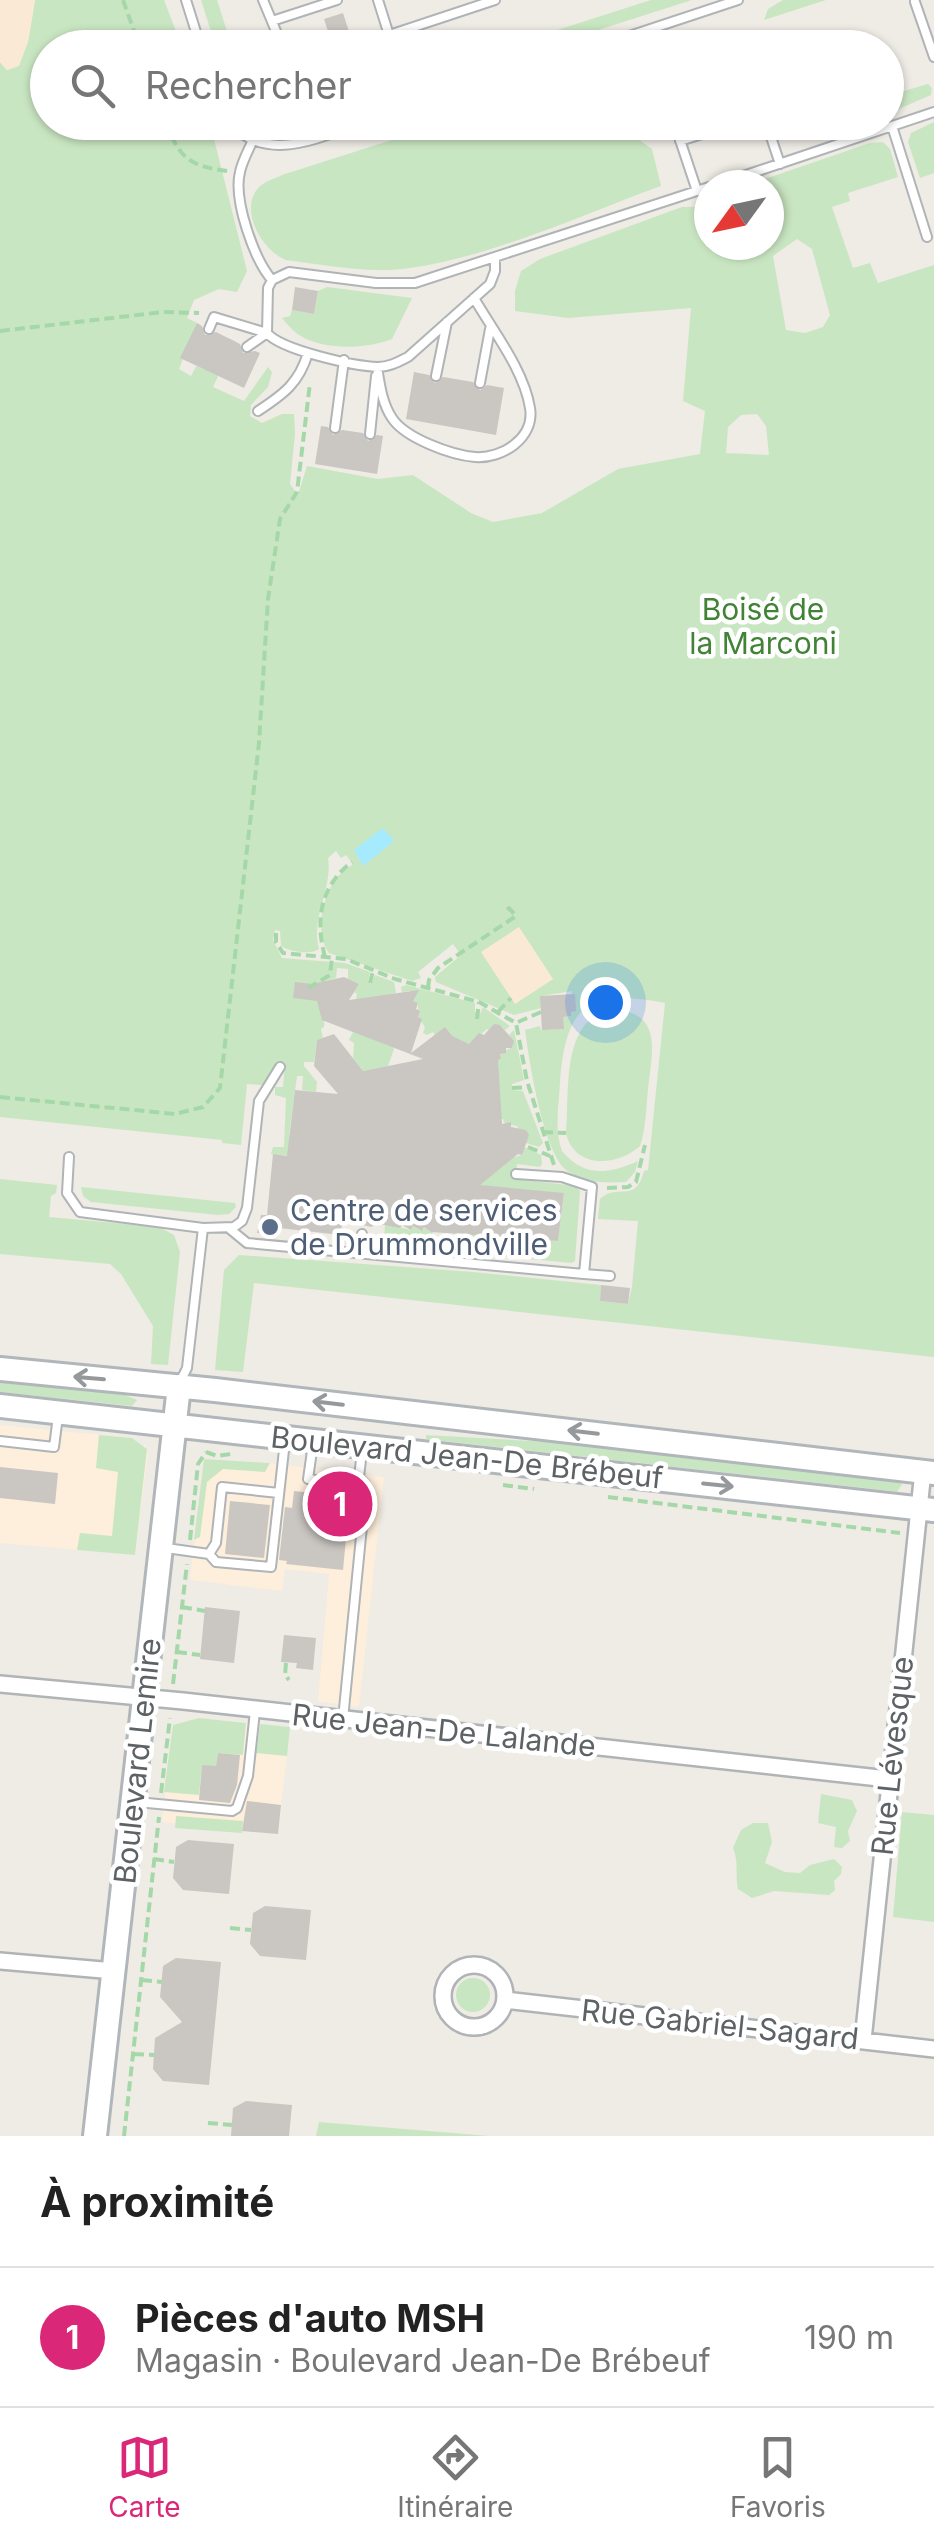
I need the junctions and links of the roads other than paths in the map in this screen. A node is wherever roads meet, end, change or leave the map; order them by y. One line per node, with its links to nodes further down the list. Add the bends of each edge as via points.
1 (186, 0): 9 (lane)
2 (264, 0): 8 (lane)
3 (337, 0): 8 (lane)
4 (378, 0): 11 (lane)
5 (495, 0): 12 (lane)
6 (738, 0): 13 (lane)
7 (915, 2): 14 (lane)
8 (272, 21): 10 (lane)
9 (195, 30)
10 (276, 30)
11 (387, 30)
12 (404, 30)
13 (646, 30)
14 (934, 57)
15 (934, 112): 16 (lane)
16 (904, 122)
17 (306, 140): 22 (lane, via 286,146)
18 (680, 140): 25 (lane)
19 (772, 140): 23 (lane)
20 (851, 140): 23 (lane)
21 (896, 140): 27 (lane)
22 (252, 142): 29 (lane, via 240,172 240,198 255,254)
23 (780, 164): 24 (lane)
24 (761, 170)
25 (694, 182)
26 (694, 192): 28 (lane)
27 (927, 236)
28 (494, 258): 29 (lane, via 414,283 288,272); 30 (lane, via 490,284)
29 (272, 280): 34 (lane)
30 (474, 298): 31 (lane); 32 (lane)
31 (446, 322): 38 (lane, via 408,357); 39 (lane)
32 (490, 327): 38 (lane, via 530,406 530,428 503,451 472,457 400,428 382,398); 40 (lane)
33 (209, 330): 34 (lane, via 214,317)
34 (266, 333): 35 (lane); 36 (lane)
35 (248, 347)
36 (311, 353): 37 (lane); 41 (lane, via 290,389)
37 (344, 360): 38 (lane); 42 (lane)
38 (377, 367): 43 (lane)
39 (436, 376)
40 (480, 384)
41 (258, 410)
42 (334, 428)
43 (370, 434)
44 (280, 1067): 48 (lane, via 259,1101 246,1215)
45 (69, 1157): 47 (lane, via 66,1193 80,1212)
46 (516, 1174): 53 (lane, via 592,1187)
47 (202, 1228): 48 (lane); 56 (lane, via 188,1365)
48 (230, 1229): 51 (lane, via 247,1243)
49 (362, 1234): 51 (lane)
50 (448, 1240): 52 (lane)
51 (361, 1253): 52 (lane)
52 (447, 1261): 53 (lane)
53 (584, 1274): 54 (lane)
54 (610, 1276)
55 (0, 1369): 56 (main road, Boulevard Jean-De Brébeuf, one-way to 55)
56 (179, 1386): 59 (main road, Boulevard Lemire); 64 (main road, Boulevard Jean-De Brébeuf, one-way to 56)
57 (0, 1406): 58 (main road, Boulevard Jean-De Brébeuf)
58 (59, 1412): 59 (main road, Boulevard Jean-De Brébeuf); 62 (lane, via 54,1447)
59 (175, 1424): 60 (main road, Boulevard Jean-De Brébeuf); 68 (main road, Boulevard Lemire)
60 (285, 1437): 61 (main road, Boulevard Jean-De Brébeuf); 66 (lane)
61 (313, 1440): 63 (main road, Boulevard Jean-De Brébeuf); 65 (lane, via 308,1479)
62 (0, 1441)
63 (362, 1445): 65 (lane, via 358,1477); 67 (main road, Boulevard Jean-De Brébeuf, one-way to 67)
64 (928, 1472): 67 (street, Rue Lévesque)
65 (366, 1486): 73 (lane)
66 (280, 1493): 69 (lane, via 222,1487); 69 (lane, via 271,1567 216,1562)
67 (927, 1509): 74 (street, Rue Lévesque)
68 (162, 1547): 69 (lane); 71 (main road, Boulevard Lemire)
69 (209, 1554)
70 (0, 1684): 71 (street, Rue Jean-De Lalande)
71 (144, 1697): 72 (street, Rue Jean-De Lalande); 75 (main road, Boulevard Lemire)
72 (255, 1709): 73 (street, Rue Jean-De Lalande); 76 (lane, via 245,1792)
73 (343, 1719): 74 (street, Rue Jean-De Lalande)
74 (888, 1779): 81 (street, Rue Lévesque)
75 (133, 1802): 76 (lane); 79 (main road, Boulevard Lemire)
76 (232, 1811): 77 (lane)
77 (244, 1811)
78 (0, 1961): 79 (street)
79 (114, 1971): 83 (main road, Boulevard Lemire)
80 (505, 2000): 80 (street, via 500,1979 484,1966 464,1966 444,1988 445,2008 469,2027 489,2023); 81 (street, Rue Gabriel-Sagard)
81 (863, 2040): 82 (street, Rue Gabriel-Sagard)
82 (934, 2049)
83 (95, 2136)

